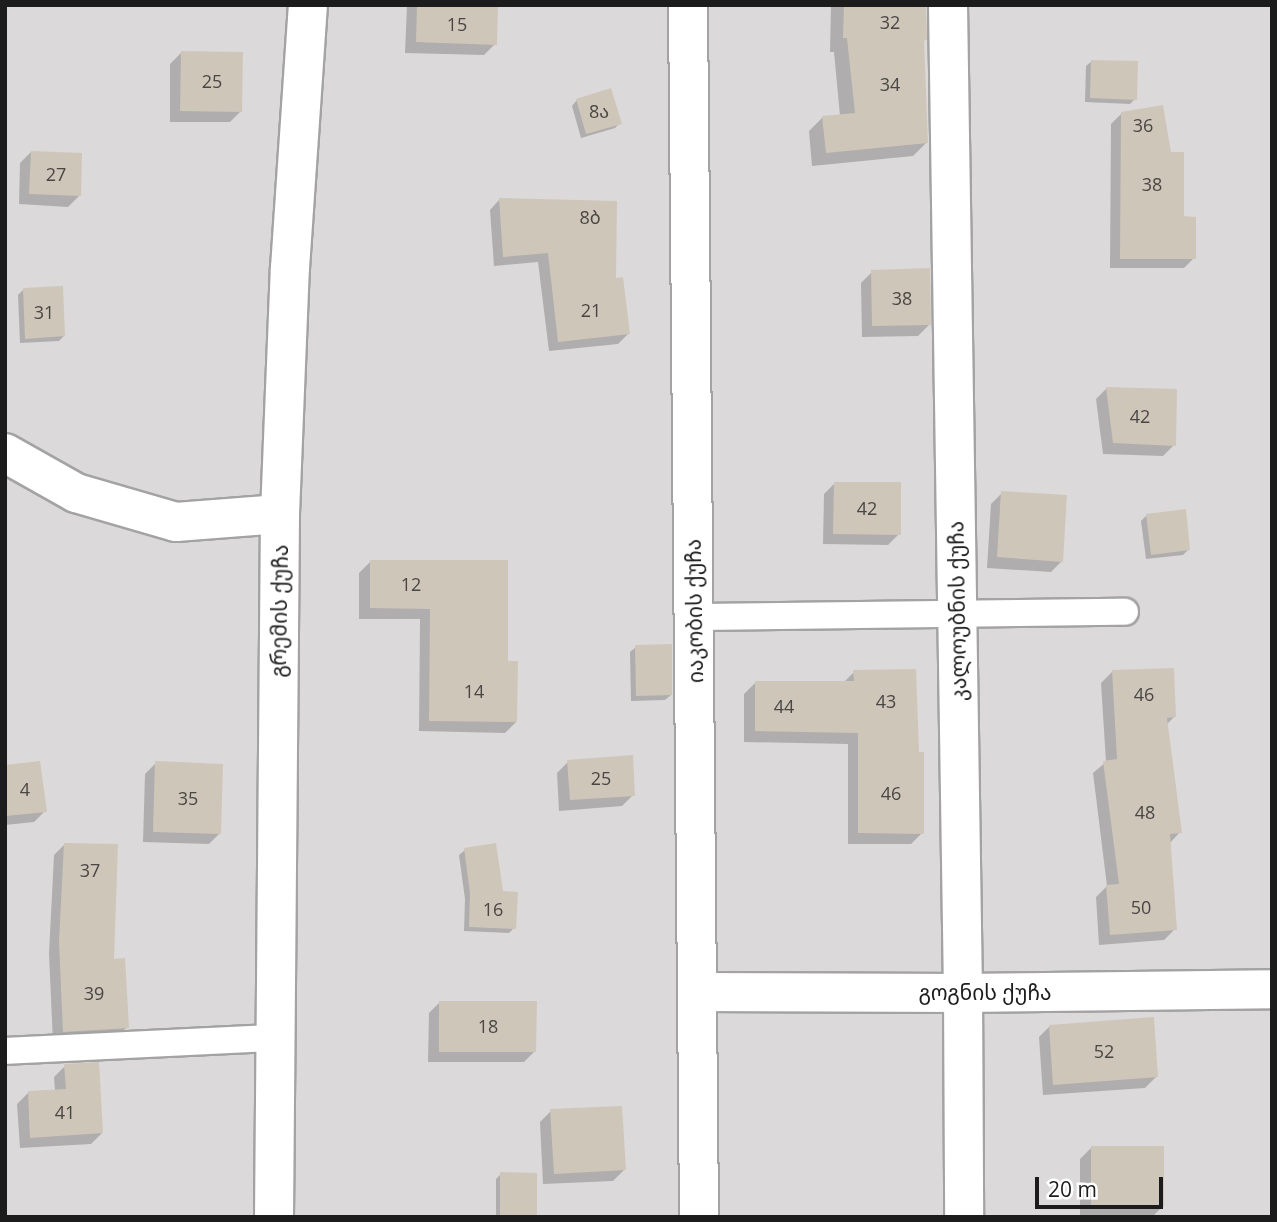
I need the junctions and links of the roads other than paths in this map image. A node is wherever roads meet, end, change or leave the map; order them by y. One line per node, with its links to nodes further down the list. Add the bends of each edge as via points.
1 (308, 5): 5 (street, გრემის ქუჩა, via 290,268)
2 (688, 5): 8 (street, იაკობის ქუჩა)
3 (948, 5): 7 (street, კალოუბნის ქუჩა)
4 (5, 453): 5 (street, via 76,493 176,522)
5 (280, 514): 12 (street, გრემის ქუჩა)
6 (1125, 612): 7 (lane)
7 (957, 615): 8 (lane); 11 (street, კალოუბნის ქუჩა)
8 (694, 617): 10 (street, იაკობის ქუჩა)
9 (1272, 989): 11 (street, გოგნის ქუჩა)
10 (699, 992): 11 (street, გოგნის ქუჩა); 15 (street, იაკობის ქუჩა)
11 (963, 993): 16 (street, კალოუბნის ქუჩა)
12 (274, 1038): 13 (lane); 14 (street, გრემის ქუჩა)
13 (5, 1052)
14 (274, 1217)
15 (699, 1217)
16 (964, 1217)

